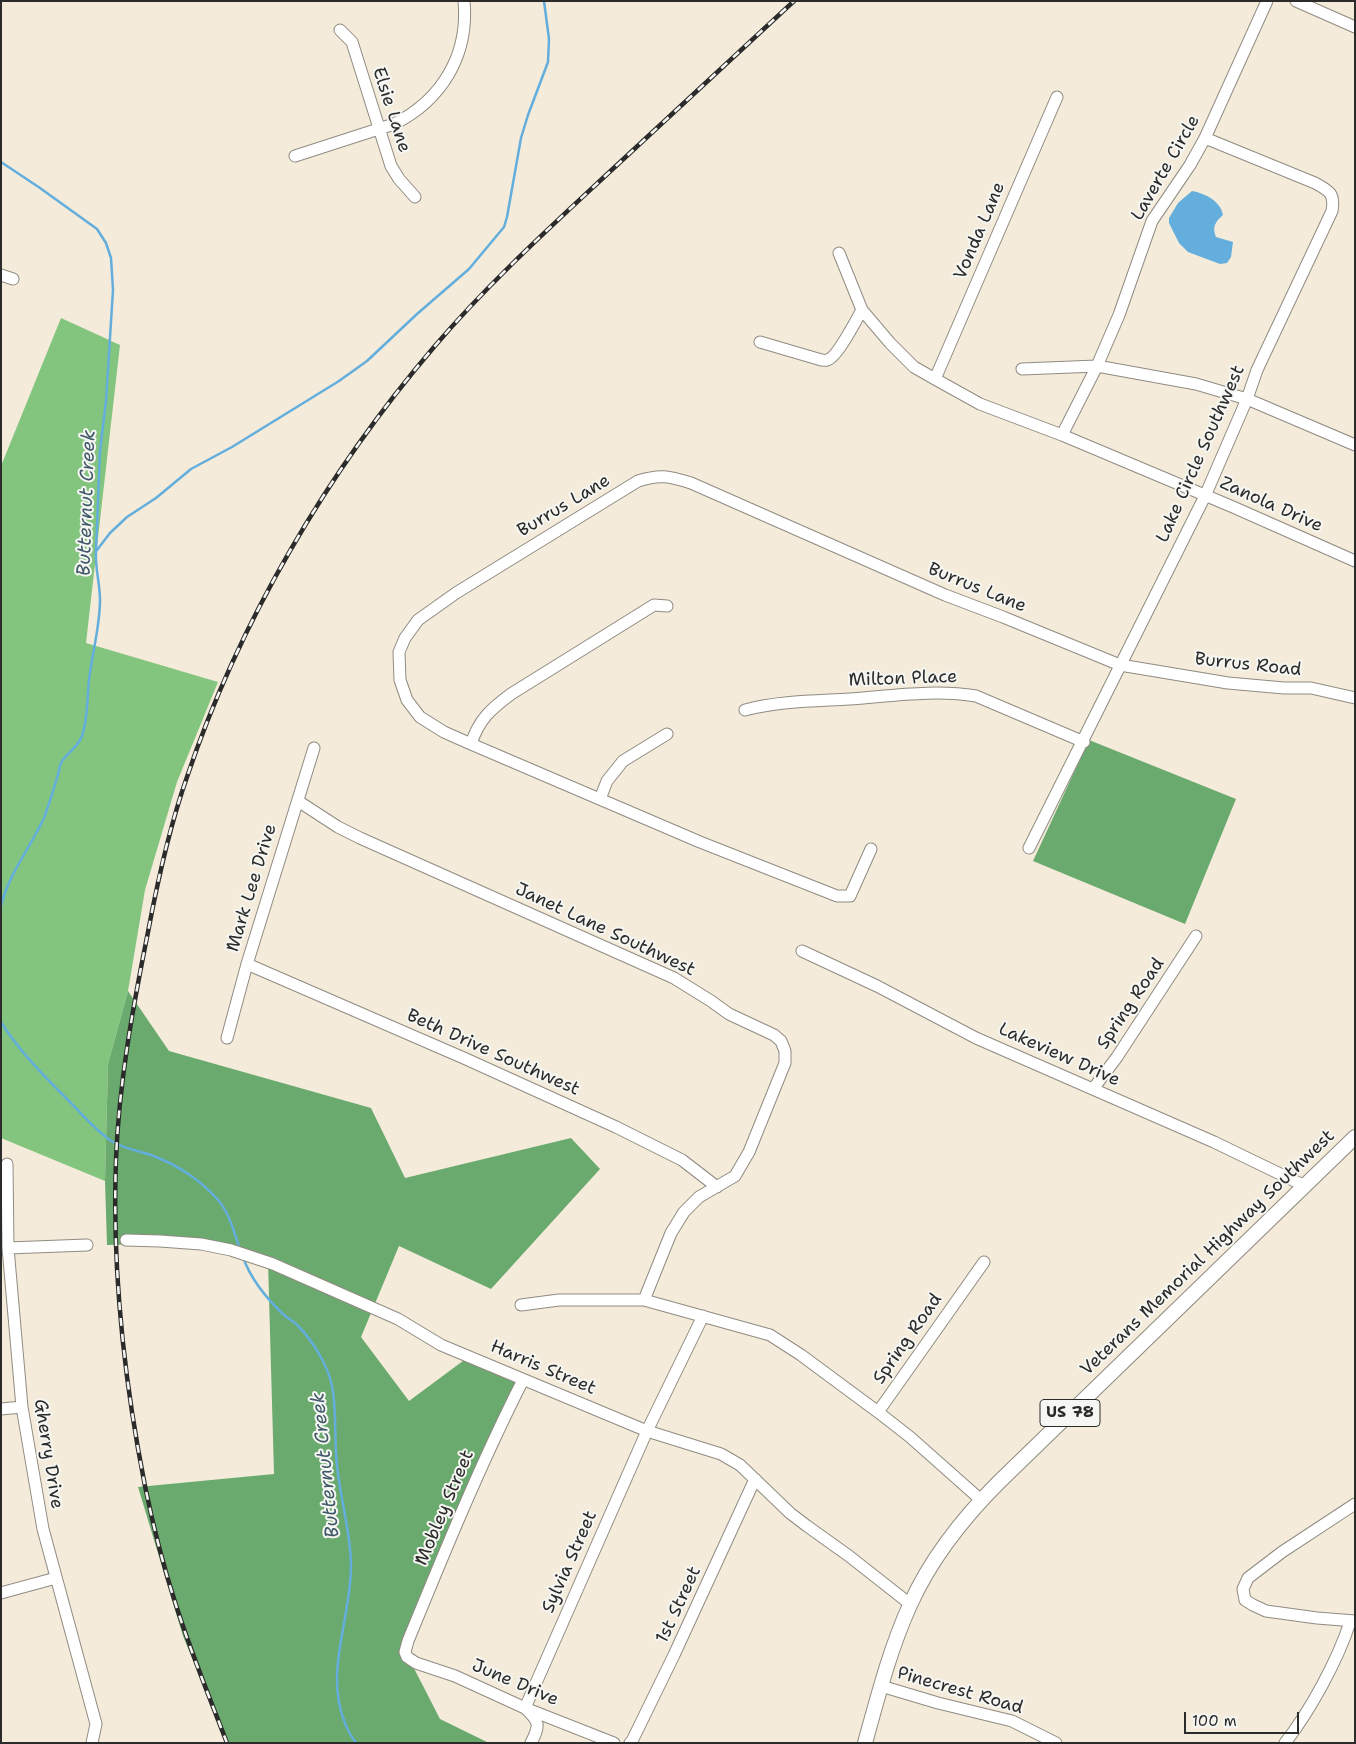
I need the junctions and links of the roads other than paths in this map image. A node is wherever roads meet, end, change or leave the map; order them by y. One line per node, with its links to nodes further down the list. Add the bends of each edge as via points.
1 (464, 1): 7 (street, via 462,39 445,82 408,118)
2 (1267, 1): 8 (street, Laverte Circle)
3 (1296, 1): 4 (street)
4 (1355, 28)
5 (340, 30): 7 (street, Elsie Lane, via 352,42)
6 (1057, 97): 18 (street, Vonda Lane)
7 (378, 130): 9 (street); 10 (street, Elsie Lane, via 394,173)
8 (1205, 138): 16 (street, Laverte Circle, via 1152,222); 19 (street, Lake Circle Southwest, via 1315,183 1333,197 1332,211 1257,370)
9 (295, 156)
10 (415, 197)
11 (839, 253): 14 (street, Zanola Drive)
12 (1, 275): 13 (street)
13 (13, 279)
14 (862, 310): 15 (street, via 840,346 827,360); 18 (street, Zanola Drive, via 914,367)
15 (760, 342)
16 (1097, 366): 17 (street); 19 (street, via 1196,384); 20 (street, Laverte Circle)
17 (1022, 368)
18 (935, 379): 20 (street, Zanola Drive, via 980,404)
19 (1247, 399): 21 (street); 22 (street, Lake Circle Southwest)
20 (1062, 435): 22 (street, Zanola Drive)
21 (1355, 444)
22 (1205, 496): 23 (street, Zanola Drive); 25 (street, Lake Circle Southwest)
23 (1355, 561)
24 (667, 606): 31 (street, via 654,605 511,694 492,708)
25 (1120, 666): 26 (street, Burrus Lane); 30 (street, Lake Circle Southwest); 31 (street, Burrus Lane, via 945,595 691,483 654,476 638,481 456,592 418,620 405,638 399,661 400,680 407,700 420,717)
26 (1137, 668): 27 (street, Burrus Road, via 1228,683 1311,688)
27 (1355, 698)
28 (745, 710): 30 (street, Milton Place, via 792,703 932,693 962,694 976,696)
29 (667, 734): 33 (street, via 623,761 607,781)
30 (1084, 742): 35 (street, Lake Circle Southwest)
31 (471, 744): 33 (street, Burrus Lane)
32 (314, 748): 34 (street, Mark Lee Drive)
33 (600, 799): 36 (street, Burrus Lane, via 837,896 850,896)
34 (298, 801): 39 (street, Mark Lee Drive); 45 (street, Janet Lane Southwest, via 360,838 674,978 729,1014 781,1041 785,1063 749,1152 735,1176)
35 (1029, 848)
36 (871, 849)
37 (1196, 936): 41 (street, Spring Road)
38 (802, 951): 41 (street, Lakeview Drive, via 976,1038)
39 (247, 964): 40 (street, Mark Lee Drive); 45 (street, Beth Drive Southwest, via 616,1127 682,1160)
40 (227, 1038)
41 (1093, 1089): 44 (street, Lakeview Drive)
42 (1355, 1137): 44 (main road, Veterans Memorial Highway Southwest / US 78)
43 (8, 1164): 48 (street, Gherry Drive)
44 (1304, 1186): 59 (main road, Veterans Memorial Highway Southwest / US 78)
45 (717, 1187): 50 (street, Janet Lane Southwest, via 699,1196 684,1212 671,1234)
46 (126, 1240): 53 (street, Harris Street, via 200,1244 273,1264 398,1319 442,1345)
47 (88, 1245): 48 (street)
48 (6, 1254): 54 (street, Gherry Drive)
49 (984, 1262): 56 (street, Spring Road)
50 (644, 1300): 51 (street, via 559,1300); 52 (street)
51 (521, 1305)
52 (703, 1316): 56 (street, via 770,1335); 57 (street, Sylvia Street)
53 (523, 1380): 57 (street, Harris Street); 65 (street, Mobley Street, via 472,1487)
54 (22, 1407): 55 (street); 61 (street, Gherry Drive, via 43,1529)
55 (1, 1409)
56 (878, 1412): 59 (street)
57 (647, 1430): 58 (street, Harris Street, via 721,1454); 67 (street, Sylvia Street)
58 (755, 1479): 63 (street, Harris Street, via 790,1513); 71 (street, 1st Street)
59 (981, 1500): 63 (main road, Veterans Memorial Highway Southwest / US 78, via 938,1554)
60 (1355, 1504): 64 (street, via 1282,1552 1248,1578 1243,1589 1245,1600 1266,1611)
61 (56, 1578): 62 (street); 68 (street, Gherry Drive, via 96,1724)
62 (1, 1594)
63 (910, 1604): 66 (main road, Veterans Memorial Highway Southwest / US 78)
64 (1352, 1621): 74 (street, via 1300,1724)
65 (405, 1652): 67 (street, June Drive, via 416,1663 455,1676)
66 (881, 1686): 72 (main road, Veterans Memorial Highway Southwest / US 78); 73 (street, Pinecrest Road, via 1012,1721)
67 (525, 1708): 69 (street, via 538,1724); 70 (street, June Drive)
68 (92, 1743)
69 (531, 1743)
70 (614, 1743)
71 (630, 1743)
72 (865, 1743)
73 (1056, 1743)
74 (1285, 1743)

